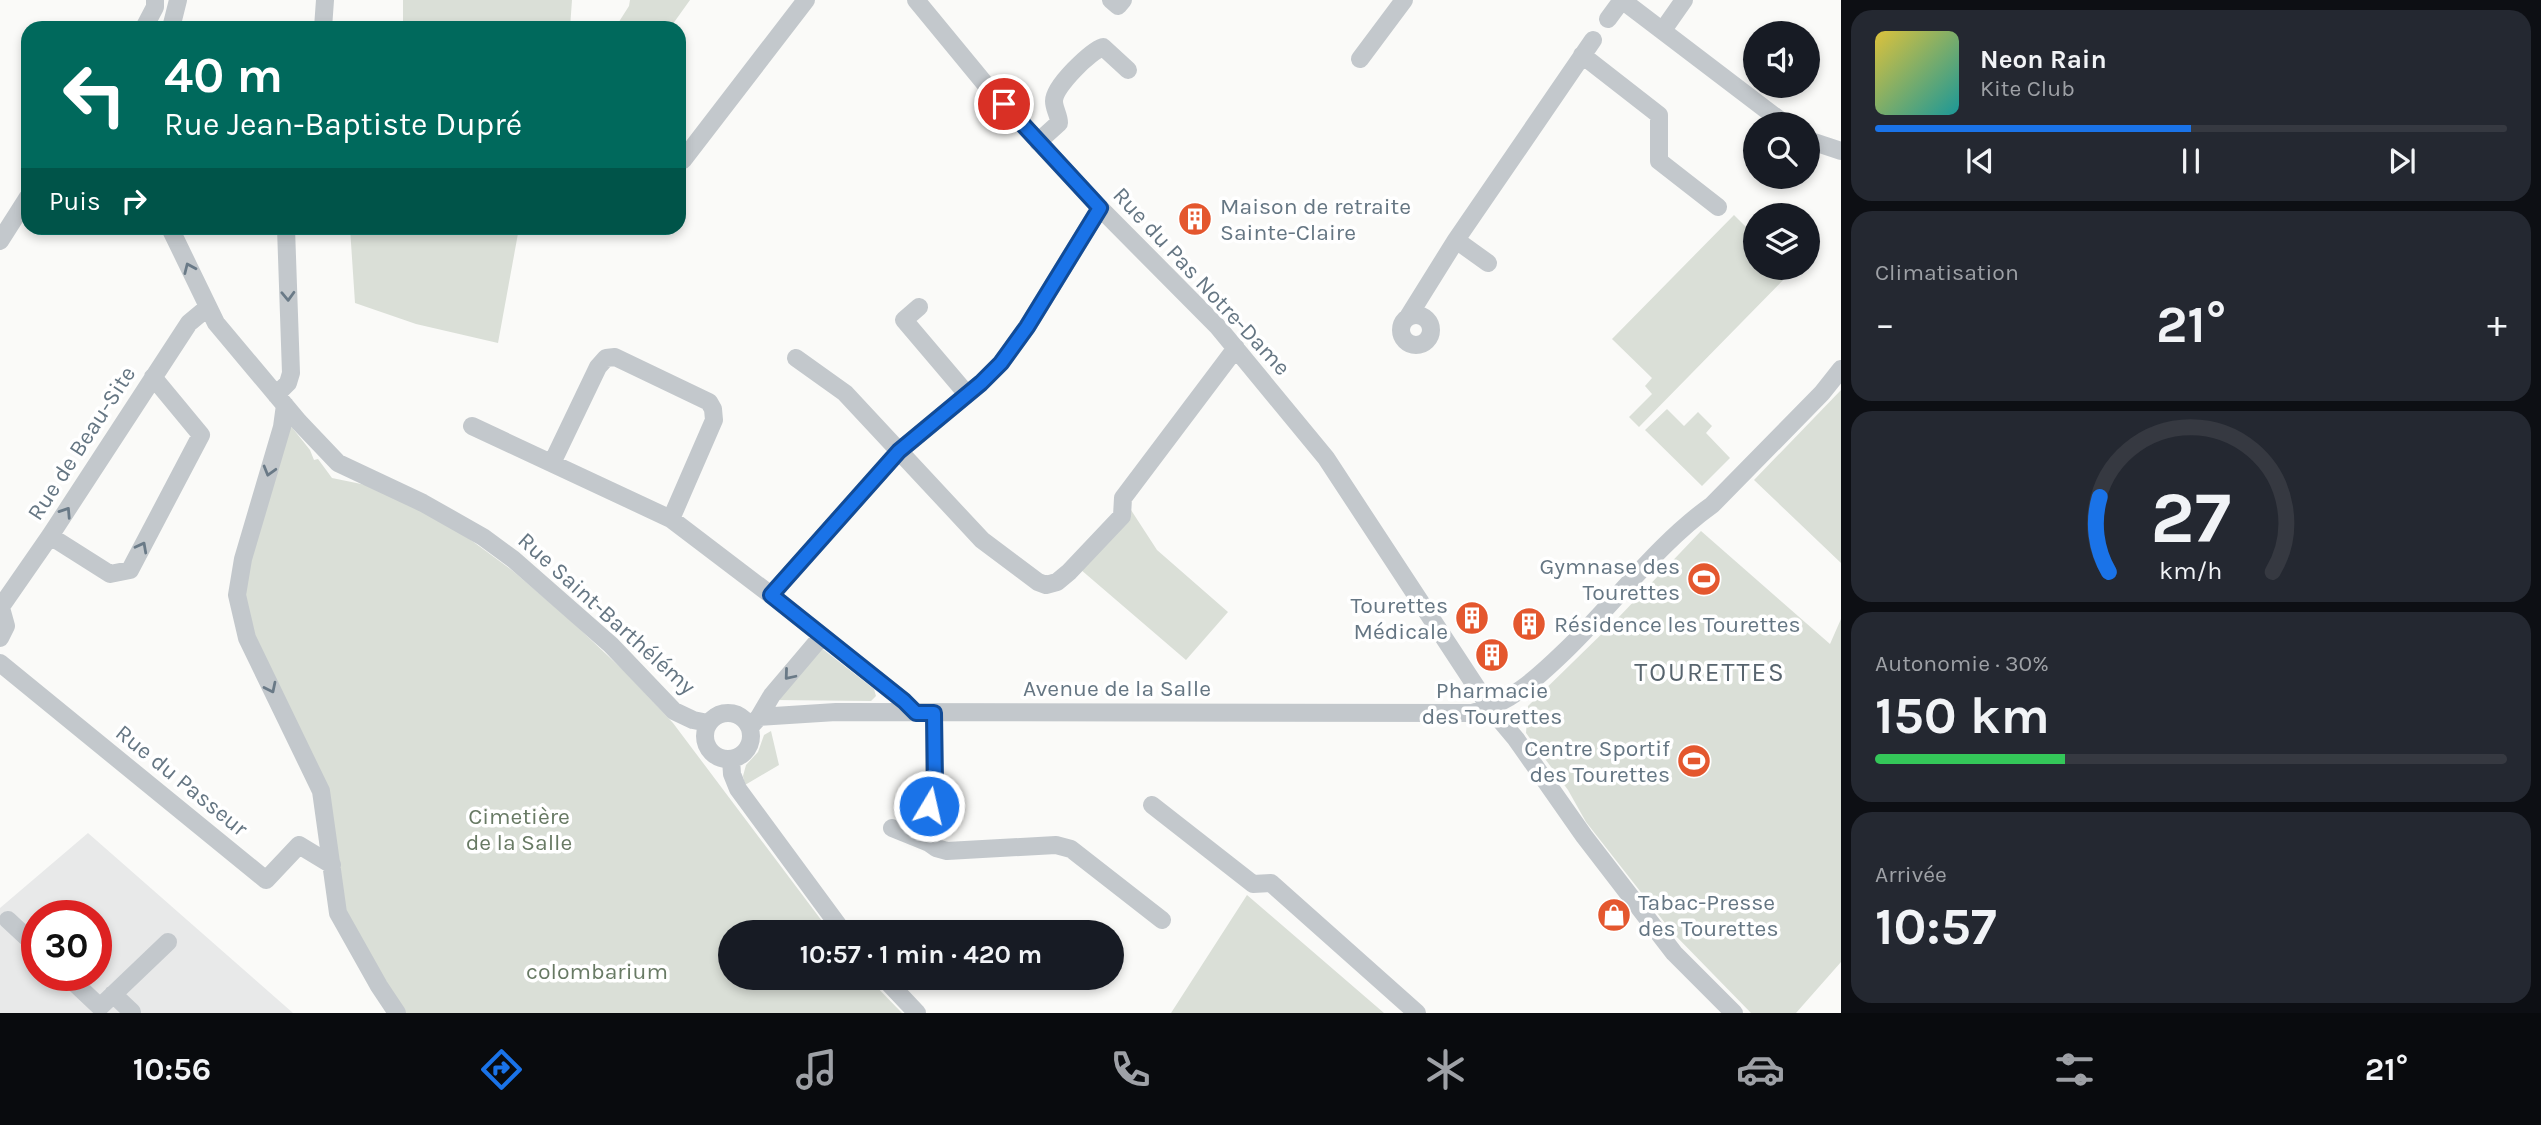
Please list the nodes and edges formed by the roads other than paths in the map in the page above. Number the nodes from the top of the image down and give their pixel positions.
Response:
1 (155, 0) edge
2 (178, 0) edge
3 (326, 0) edge
4 (806, 0) edge
5 (916, 0) edge
6 (1111, 0) edge
7 (1123, 0) edge
8 (1404, 0) edge
9 (1622, 0) edge
10 (1684, 0) edge
11 (1608, 19) dead end
12 (148, 21) edge
13 (173, 21) edge
14 (324, 21) edge
15 (1663, 30) junction
16 (1593, 40) dead end
17 (1582, 55) junction
18 (1360, 59) dead end
19 (1128, 70) dead end
20 (1769, 112) edge
21 (1038, 142) junction
22 (1820, 143) edge
23 (1841, 151) edge
24 (686, 156) edge
25 (1718, 206) dead end
26 (21, 208) edge
27 (1100, 208) junction
28 (173, 235) edge
29 (286, 235) edge
30 (1457, 240) junction
31 (0, 242) edge
32 (1488, 263) dead end
33 (919, 307) dead end
34 (207, 309) junction
35 (1408, 317) junction
36 (1236, 348) junction
37 (796, 358) dead end
38 (1841, 369) edge
39 (153, 377) junction
40 (966, 393) junction
41 (280, 400) junction
42 (472, 426) dead end
43 (899, 451) junction
44 (552, 463) junction
45 (671, 519) junction
46 (50, 536) junction
47 (771, 595) junction
48 (0, 608) edge
49 (822, 636) junction
50 (0, 638) edge
51 (0, 663) edge
52 (1490, 708) junction
53 (916, 713) junction
54 (934, 713) junction
55 (755, 722) junction
56 (708, 723) junction
57 (731, 759) junction
58 (1152, 805) dead end
59 (892, 828) dead end
60 (929, 843) junction
61 (332, 865) junction
62 (8, 920) dead end
63 (834, 920) edge
64 (1162, 920) dead end
65 (21, 932) edge
66 (168, 942) dead end
67 (895, 990) edge
68 (83, 991) edge
69 (113, 994) junction
70 (1728, 1011) edge
71 (132, 1012) edge
72 (397, 1013) edge
73 (917, 1013) edge
74 (1417, 1013) edge

1 - 12 street
2 - 13 street
3 - 14 street
4 - 24 street
5 - 21 street, Rue du Pas Notre-Dame
6 - 7 street
8 - 18 street
9 - 11 street
9 - 15 street
10 - 15 street
15 - 20 street
16 - 17 street
17 - 25 street
17 - 30 street
19 - 21 street
21 - 27 street, Rue du Pas Notre-Dame
22 - 23 street
26 - 31 street
27 - 36 street, Rue du Pas Notre-Dame
27 - 40 street
34 -> 28 street, Rue Saint-Barthélémy
29 -> 41 street
30 - 32 street
30 - 35 street
33 - 40 street
34 - 39 street, Rue de Beau-Site
34 - 41 street, Rue Saint-Barthélémy
35 - 35 street
36 - 43 street
36 - 52 street, Rue du Pas Notre-Dame
37 - 43 street
38 - 52 street
46 -> 39 street, Rue de Beau-Site
46 -> 39 street
40 - 43 street
41 - 56 street, Rue Saint-Barthélémy
41 -> 61 street
42 - 44 street
43 - 47 street
44 - 45 street
44 - 45 street
45 - 47 street
46 - 48 street, Rue de Beau-Site
47 - 49 street
48 - 50 street
49 - 53 street
49 -> 55 street
51 - 61 street, Rue du Passeur
52 - 54 street, Avenue de la Salle
52 - 70 street, Rue du Pas Notre-Dame
53 - 54 street, Avenue de la Salle
53 - 55 street, Avenue de la Salle
54 - 60 street
55 - 56 street
55 - 57 street
56 - 57 street
57 - 63 street
58 - 74 street
59 - 60 street
60 - 64 street
61 - 72 street
62 - 65 street
66 - 69 street
67 - 73 street
68 - 69 street
69 - 71 street

